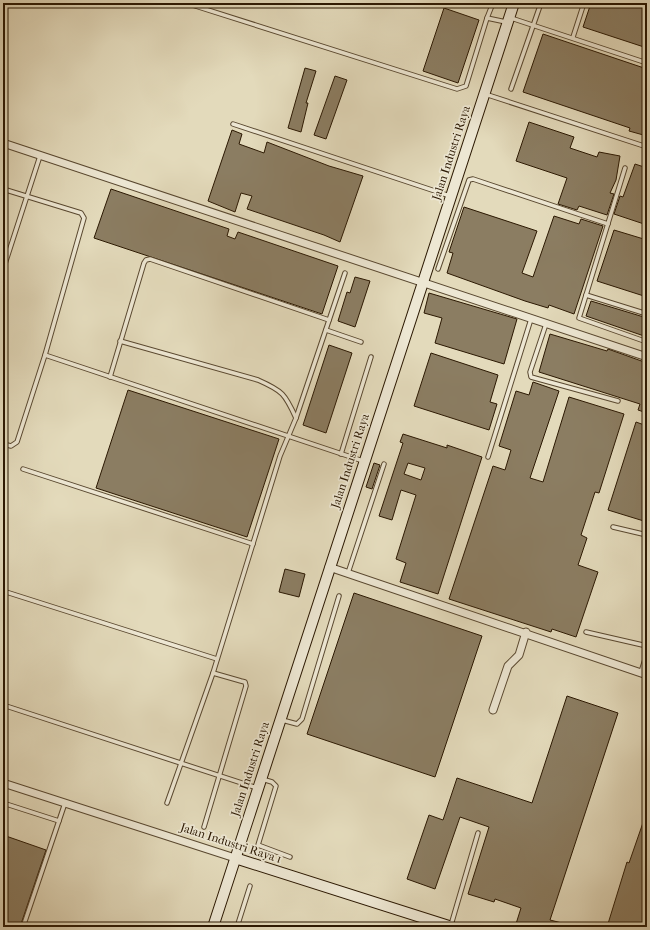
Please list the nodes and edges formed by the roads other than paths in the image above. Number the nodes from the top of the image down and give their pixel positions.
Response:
1 (186, 3) edge
2 (493, 3) edge
3 (514, 3) edge
4 (541, 3) edge
5 (584, 3) edge
6 (487, 18) junction
7 (508, 20) junction
8 (534, 25) junction
9 (573, 37) junction
10 (647, 63) edge
11 (511, 89) dead end
12 (484, 94) junction
13 (233, 124) dead end
14 (3, 144) edge
15 (647, 148) edge
16 (40, 156) junction
17 (625, 168) dead end
18 (3, 189) edge
19 (27, 196) junction
20 (450, 196) junction
21 (608, 224) junction
22 (3, 270) edge
23 (438, 270) dead end
24 (344, 273) dead end
25 (422, 282) junction
26 (586, 295) junction
27 (647, 314) edge
28 (329, 320) junction
29 (531, 320) junction
30 (546, 324) junction
31 (326, 330) junction
32 (120, 341) junction
33 (361, 342) dead end
34 (647, 342) edge
35 (45, 355) junction
36 (371, 357) dead end
37 (647, 357) edge
38 (110, 377) junction
39 (618, 401) dead end
40 (296, 418) junction
41 (289, 437) junction
42 (3, 444) edge
43 (341, 454) junction
44 (488, 457) dead end
45 (364, 462) junction
46 (384, 464) dead end
47 (23, 469) dead end
48 (613, 527) dead end
49 (647, 535) edge
50 (253, 544) junction
51 (329, 567) junction
52 (348, 573) junction
53 (3, 590) edge
54 (339, 596) dead end
55 (526, 632) junction
56 (586, 632) dead end
57 (647, 646) edge
58 (647, 653) edge
59 (217, 659) junction
60 (213, 673) junction
61 (644, 674) edge
62 (3, 705) edge
63 (493, 710) dead end
64 (280, 719) junction
65 (181, 762) junction
66 (218, 775) junction
67 (261, 778) junction
68 (3, 782) edge
69 (258, 788) junction
70 (65, 802) junction
71 (3, 803) edge
72 (167, 803) dead end
73 (59, 821) junction
74 (204, 827) dead end
75 (478, 833) dead end
76 (290, 857) dead end
77 (235, 858) junction
78 (250, 886) dead end
79 (23, 927) edge
80 (213, 927) edge
81 (237, 927) edge
82 (451, 927) edge

1 - 6 lane
2 - 6 lane
3 - 7 street, Jalan Industri Raya
4 - 8 lane
5 - 9 lane
6 - 7 lane
7 - 8 lane
7 - 12 street, Jalan Industri Raya
8 - 9 lane
8 - 11 lane
9 - 10 lane
12 - 15 lane
12 - 20 street, Jalan Industri Raya
13 - 20 lane
14 - 16 street
16 - 19 lane
16 - 25 street
17 - 21 lane
18 - 19 lane
19 - 22 lane
19 - 35 lane
20 - 25 street, Jalan Industri Raya
21 - 23 lane
21 - 26 lane
24 - 28 lane
25 - 29 street
25 - 45 street, Jalan Industri Raya
26 - 27 lane
26 - 34 lane
28 - 31 lane
28 - 32 lane
29 - 30 street
29 - 44 lane
30 - 37 street
30 - 39 lane
31 - 33 lane
31 - 40 lane
32 - 38 lane
32 - 40 lane
35 - 38 lane
35 - 42 lane
36 - 43 lane
38 - 41 lane
40 - 41 lane
41 - 43 lane
41 - 50 lane
43 - 45 lane
45 - 51 street, Jalan Industri Raya
46 - 52 lane
47 - 50 lane
48 - 49 lane
50 - 59 lane
51 - 52 street
51 - 64 street, Jalan Industri Raya
52 - 55 street
53 - 59 lane
54 - 64 lane
55 - 61 street
55 - 63 street
56 - 57 lane
58 - 61 lane
59 - 60 lane
60 - 65 lane
60 - 66 lane
62 - 65 lane
64 - 67 street, Jalan Industri Raya
65 - 66 lane
65 - 72 lane
66 - 69 lane
66 - 74 lane
67 - 69 street, Jalan Industri Raya
67 - 76 lane
68 - 70 street, Jalan Industri Raya 1
69 - 77 street, Jalan Industri Raya
70 - 73 lane
70 - 77 street, Jalan Industri Raya 1
71 - 73 lane
73 - 79 lane
75 - 82 lane
77 - 80 street, Jalan Industri Raya
77 - 82 street, Jalan Industri Raya 1
78 - 81 lane

